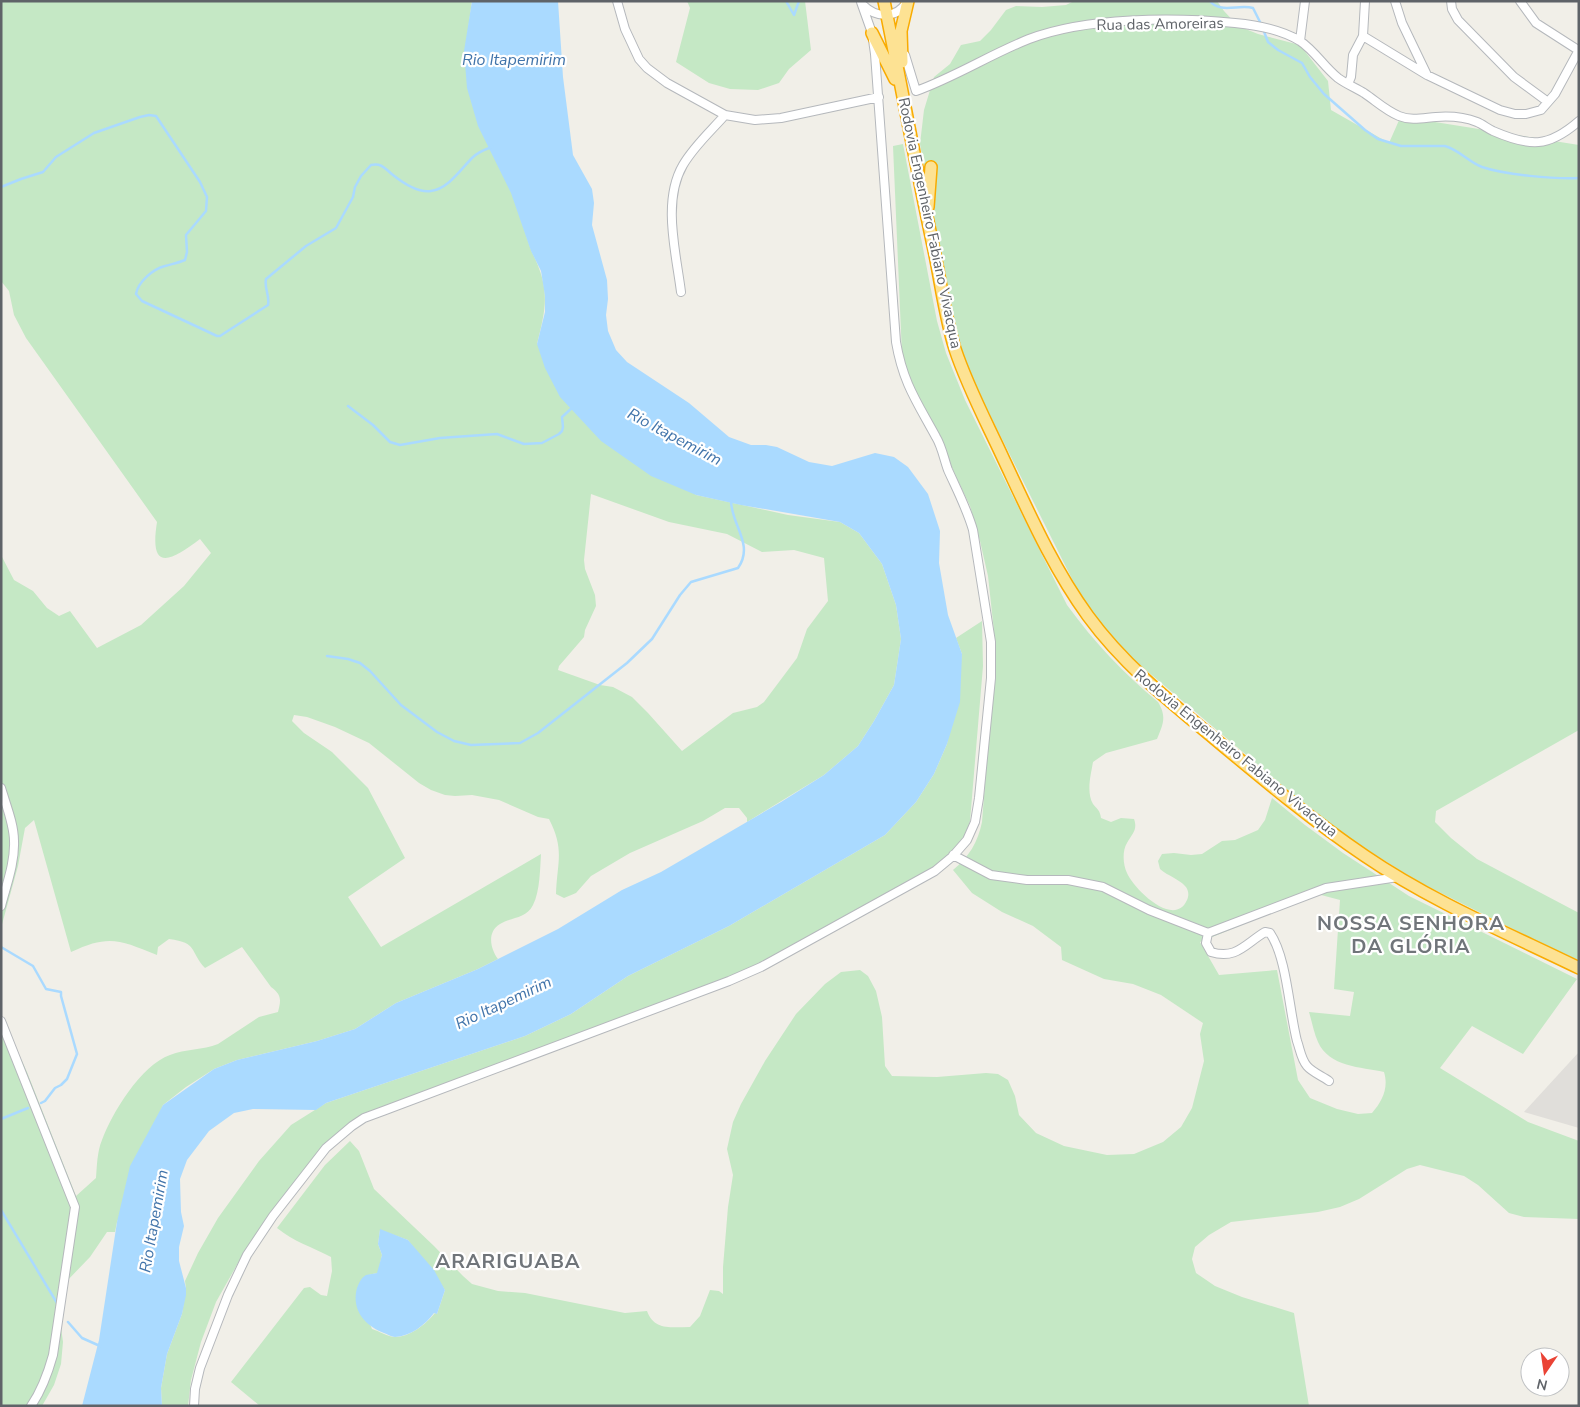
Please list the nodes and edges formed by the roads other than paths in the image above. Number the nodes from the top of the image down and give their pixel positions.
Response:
1 (618, 1) edge
2 (884, 1) edge
3 (908, 1) edge
4 (1305, 1) edge
5 (1365, 1) edge
6 (1395, 1) edge
7 (1450, 1) edge
8 (1520, 1) edge
9 (861, 2) edge
10 (888, 21) junction
11 (872, 33) joint
12 (1363, 36) junction
13 (901, 41) junction
14 (1300, 41) junction
15 (877, 49) junction
16 (1578, 50) edge
17 (1427, 75) junction
18 (1348, 84) junction
19 (903, 96) junction
20 (879, 97) junction
21 (1548, 102) junction
22 (725, 115) junction
23 (1579, 121) edge
24 (931, 167) dead end
25 (927, 224) junction
26 (681, 292) dead end
27 (1, 788) edge
28 (953, 855) junction
29 (1398, 876) junction
30 (1, 906) edge
31 (1208, 933) junction
32 (1579, 968) edge
33 (1, 1021) edge
34 (1329, 1081) dead end
35 (31, 1406) edge
36 (194, 1406) edge

1 - 22 street
2 - 10 highway, Rodovia Engenheiro Fabiano Vivacqua
3 - 10 street
3 - 13 highway
4 - 14 street
5 - 12 street
6 - 17 street
7 - 21 street
8 - 16 street
9 - 10 street
9 - 11 street
10 - 15 street
10 - 19 highway, Rodovia Engenheiro Fabiano Vivacqua
11 - 15 highway
12 - 17 street
12 - 18 street
13 - 14 street, Rua das Amoreiras
13 - 19 highway
14 - 18 street, Rua das Amoreiras
15 - 19 highway
15 - 20 street
16 - 21 street
17 - 21 street
18 - 23 street, Rua das Amoreiras
19 - 25 highway, Rodovia Engenheiro Fabiano Vivacqua
20 - 22 street
20 - 28 street
22 - 26 street
24 - 25 highway
25 - 29 highway, Rodovia Engenheiro Fabiano Vivacqua
27 - 30 street
28 - 31 street
28 - 36 street
29 - 31 street
29 - 32 highway, Rodovia Engenheiro Fabiano Vivacqua
31 - 34 street
33 - 35 street

